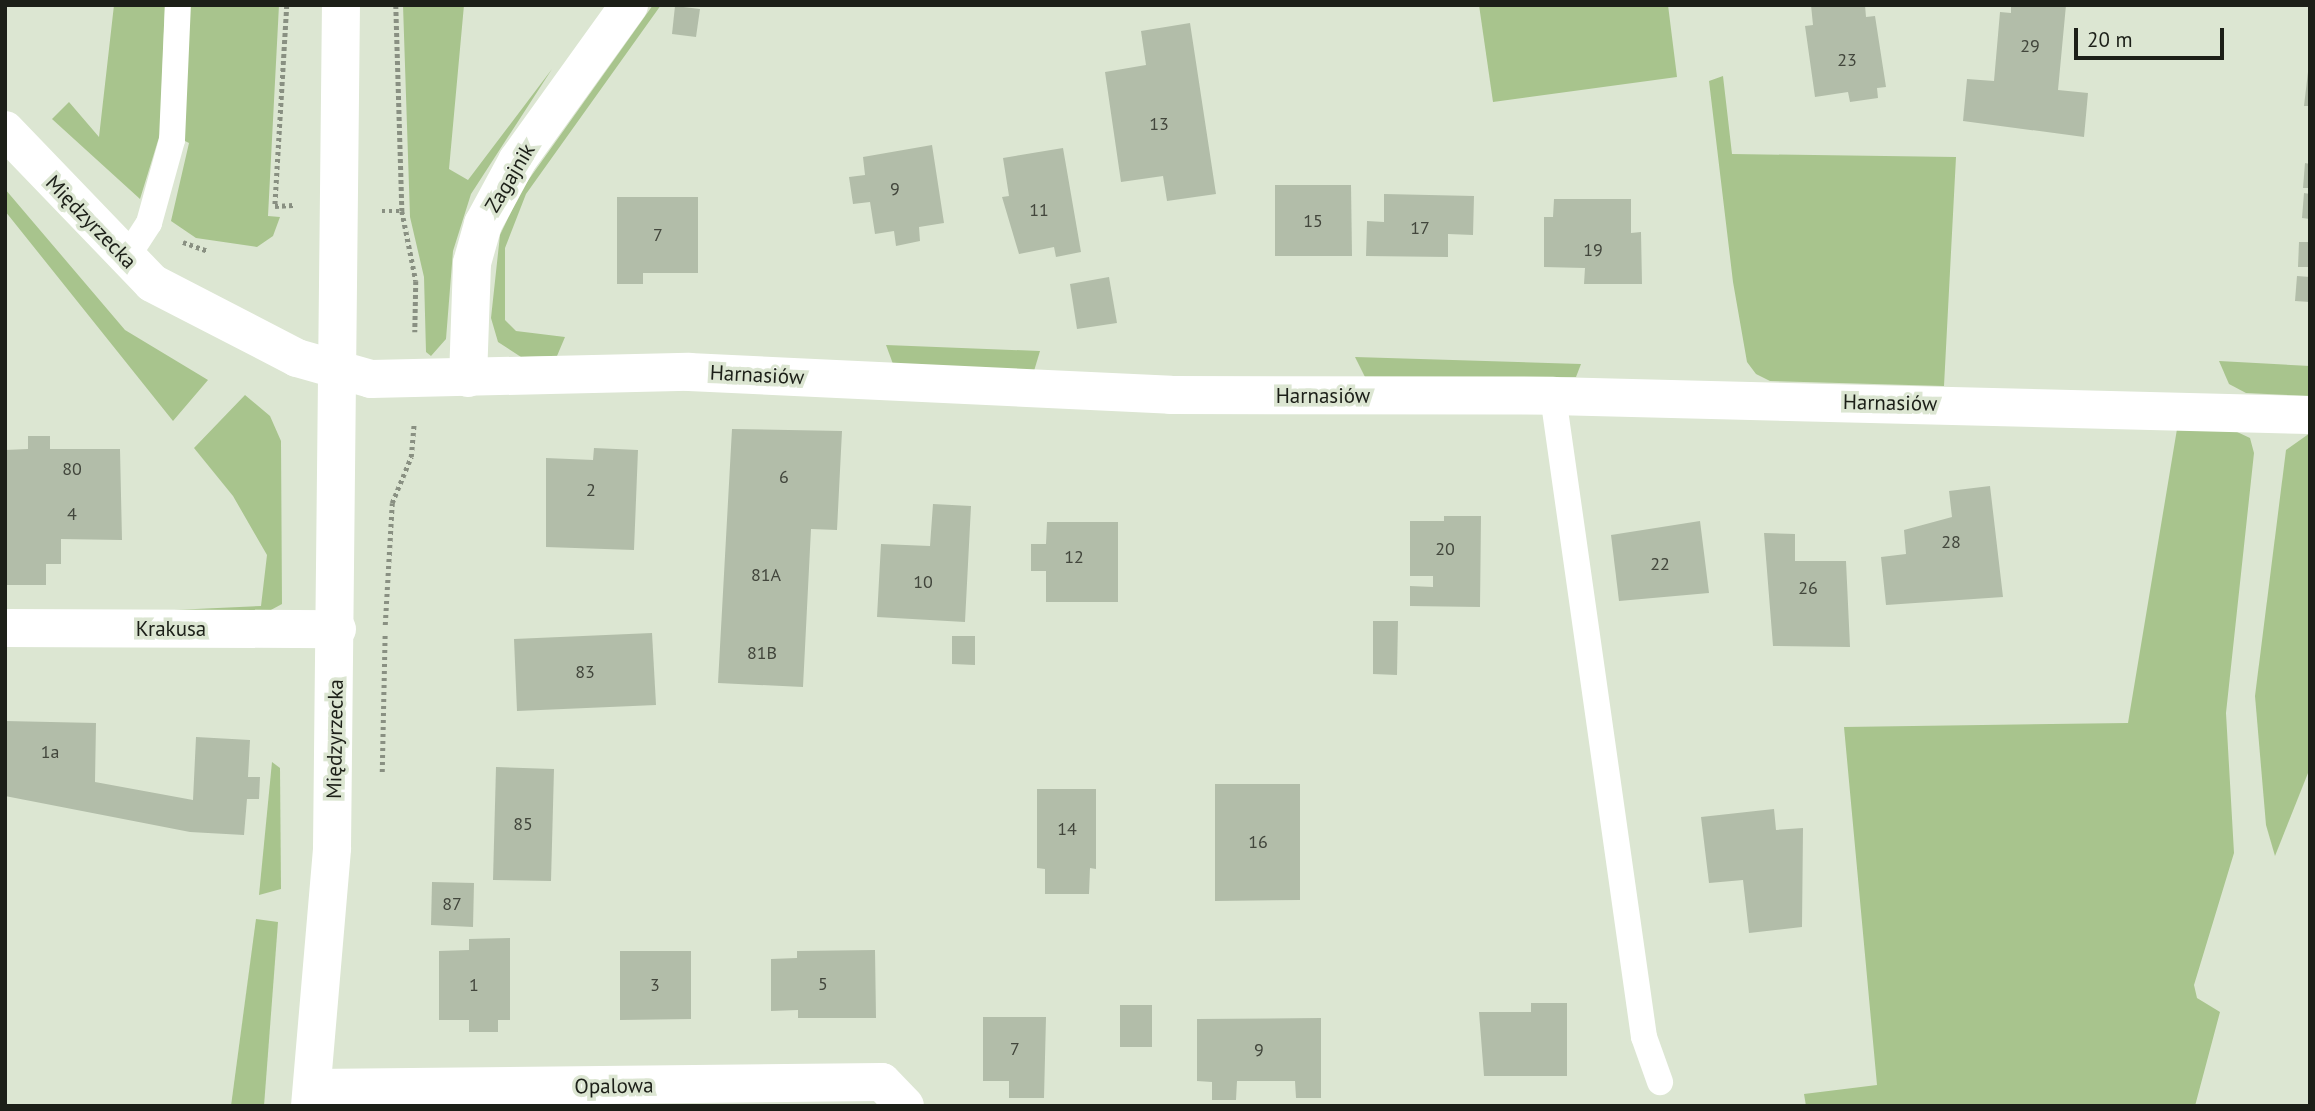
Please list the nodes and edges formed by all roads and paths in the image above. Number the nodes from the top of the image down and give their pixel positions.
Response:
1 (178, 5) edge
2 (341, 5) edge
3 (396, 5) edge
4 (629, 5) edge
5 (5, 130) edge
6 (125, 260) junction
7 (339, 371) junction
8 (468, 378) junction
9 (415, 381) junction
10 (1553, 396) junction
11 (2310, 415) edge
12 (393, 503) dead end
13 (5, 628) edge
14 (337, 629) junction
15 (1660, 1082) dead end
16 (311, 1097) edge
17 (905, 1106) edge

1 - 6 lane
2 - 7 street, Międzyrzecka
3 - 9 path
4 - 8 street, Zagajnik
5 - 6 street, Międzyrzecka
6 - 7 street, Międzyrzecka
7 - 9 street, Harnasiów
7 - 14 street, Międzyrzecka
8 - 9 street, Harnasiów
8 - 10 street, Harnasiów
9 - 12 path
10 - 11 street, Harnasiów
10 - 15 lane
13 - 14 street, Krakusa
14 - 16 street, Międzyrzecka
16 - 17 street, Opalowa

